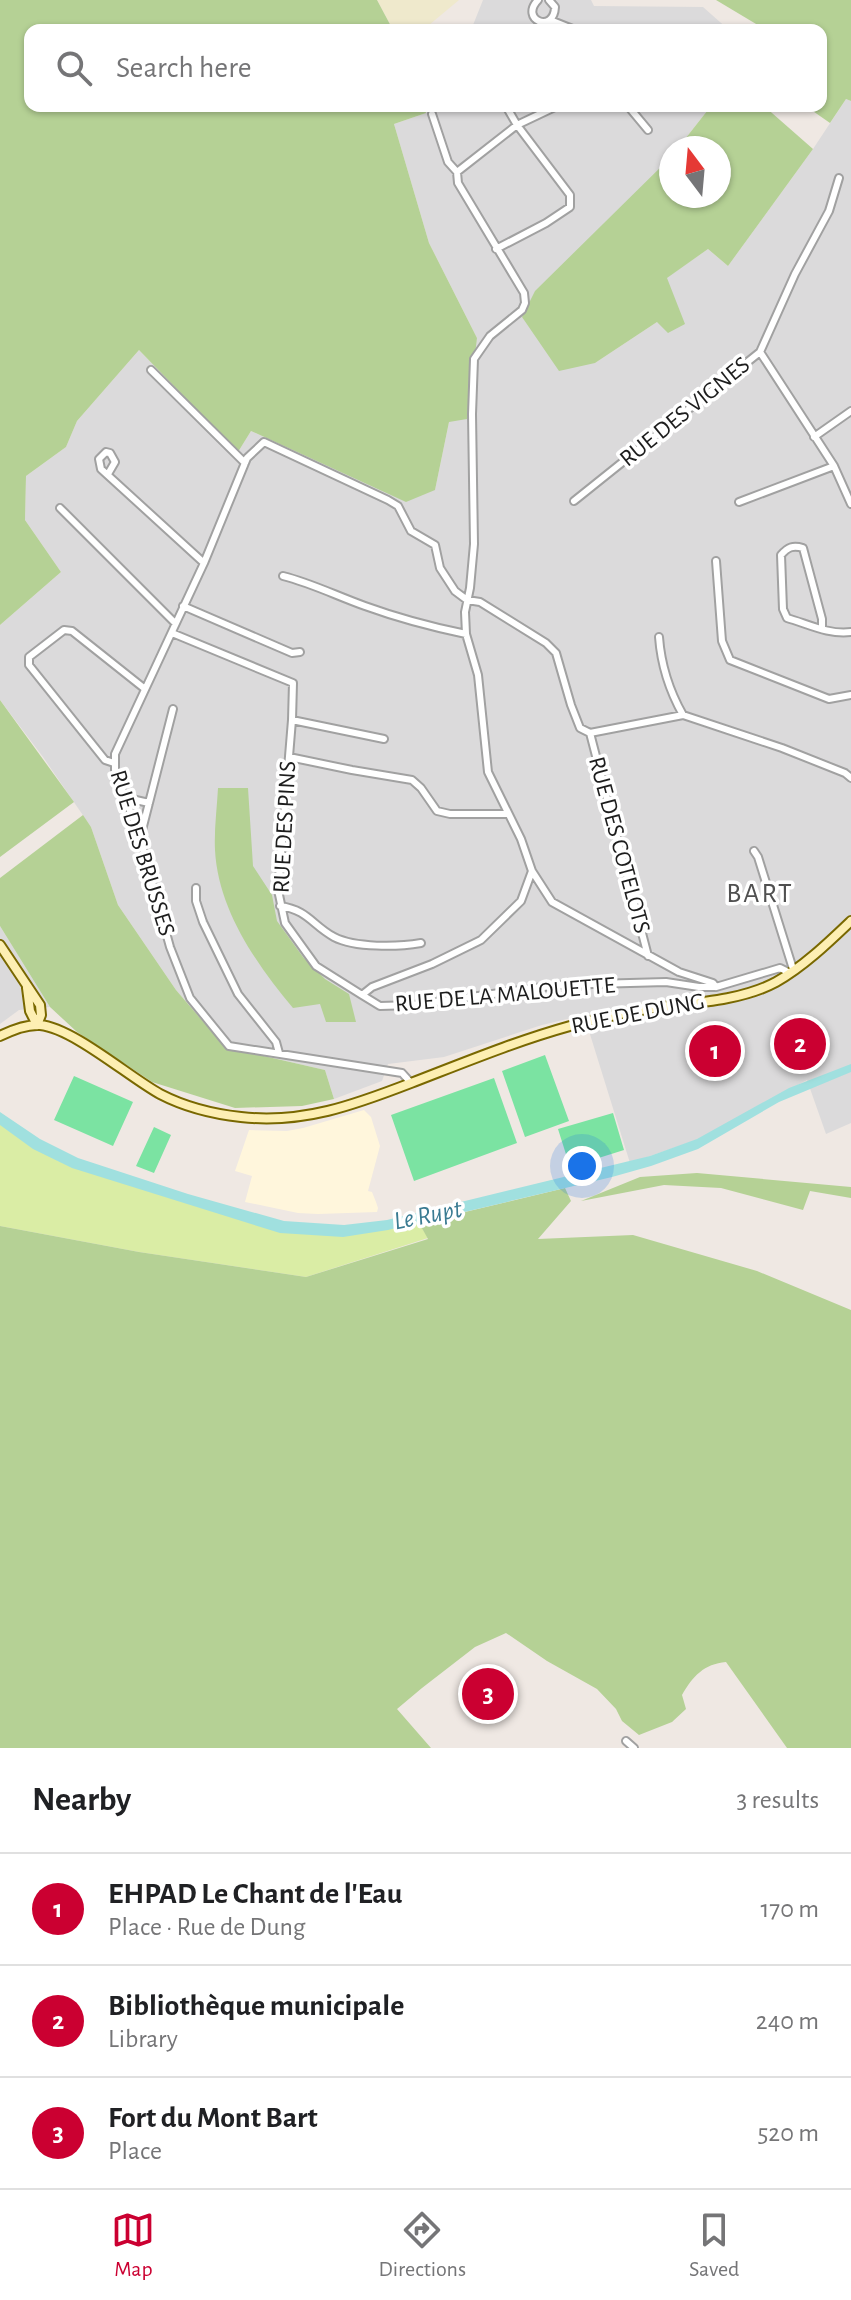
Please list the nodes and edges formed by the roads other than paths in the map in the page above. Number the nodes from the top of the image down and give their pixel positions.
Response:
1 (538, 0) edge
2 (549, 0) edge
3 (550, 20) junction
4 (539, 21) junction
5 (537, 24) edge
6 (560, 24) edge
7 (509, 112) edge
8 (544, 112) edge
9 (633, 112) edge
10 (432, 114) dead end
11 (517, 125) junction
12 (648, 130) dead end
13 (457, 172) junction
14 (839, 178) dead end
15 (496, 249) junction
16 (760, 352) junction
17 (151, 370) dead end
18 (851, 411) edge
19 (814, 437) junction
20 (245, 463) junction
21 (834, 466) junction
22 (108, 474) dead end
23 (574, 501) dead end
24 (739, 502) dead end
25 (851, 504) edge
26 (60, 508) dead end
27 (716, 561) dead end
28 (204, 563) junction
29 (283, 576) dead end
30 (467, 600) junction
31 (183, 606) junction
32 (175, 623) junction
33 (822, 629) junction
34 (851, 632) edge
35 (172, 633) junction
36 (466, 634) junction
37 (659, 637) dead end
38 (300, 652) dead end
39 (145, 689) junction
40 (851, 695) edge
41 (173, 709) dead end
42 (683, 715) junction
43 (292, 720) junction
44 (590, 733) junction
45 (384, 739) dead end
46 (289, 757) junction
47 (114, 763) junction
48 (851, 778) edge
49 (127, 798) junction
50 (149, 803) junction
51 (508, 814) junction
52 (140, 838) junction
53 (754, 851) dead end
54 (532, 871) junction
55 (196, 888) dead end
56 (280, 906) junction
57 (851, 921) edge
58 (421, 943) dead end
59 (0, 945) edge
60 (648, 956) junction
61 (791, 971) junction
62 (716, 987) junction
63 (362, 995) junction
64 (37, 1025) junction
65 (0, 1036) edge
66 (279, 1053) junction
67 (411, 1083) junction
68 (626, 1741) dead end
69 (634, 1748) edge

1 - 4 street
2 - 3 street
3 - 4 street
3 - 6 street
4 - 5 street
7 - 11 street
8 - 11 street
9 - 12 street
10 - 13 street
11 - 13 street
11 - 15 street
13 - 15 street
14 - 16 street, RUE DES VIGNES
15 - 30 street
16 - 19 street
16 - 23 street, RUE DES VIGNES
17 - 20 street
18 - 19 street
19 - 21 street
20 - 28 street, RUE DES BRUSSES
20 - 30 street, RUE DES BRUSSES
21 - 24 street
21 - 25 street
22 - 28 street
26 - 32 street
27 - 40 street
28 - 31 street, RUE DES BRUSSES
29 - 36 street
30 - 36 street
30 - 44 street, RUE DES COTELOTS
31 - 32 street, RUE DES BRUSSES
31 - 38 street
32 - 35 street, RUE DES BRUSSES
33 - 33 street
33 - 34 street
35 - 39 street, RUE DES BRUSSES
35 - 43 street, RUE DES PINS
36 - 51 street
37 - 42 street
39 - 47 street, RUE DES BRUSSES
39 - 47 street
41 - 50 street
42 - 44 street
42 - 48 street
43 - 45 street
43 - 46 street, RUE DES PINS
44 - 60 street, RUE DES COTELOTS
46 - 51 street
46 - 56 street, RUE DES PINS
47 - 49 street, RUE DES BRUSSES
49 - 50 street
49 - 52 street, RUE DES BRUSSES
50 - 52 street
51 - 54 street
52 - 66 street, RUE DES BRUSSES
53 - 61 street
54 - 60 street
54 - 63 street, RUE DE LA MALOUETTE
55 - 66 street
56 - 58 street
56 - 63 street, RUE DES PINS
57 - 61 main road, RUE DE DUNG
59 - 64 main road
60 - 62 street
61 - 62 street, RUE DE LA MALOUETTE
61 - 67 main road, RUE DE DUNG
62 - 63 street, RUE DE LA MALOUETTE
64 - 65 main road
64 - 67 main road, RUE DE DUNG
66 - 67 street, RUE DES BRUSSES
68 - 69 street

